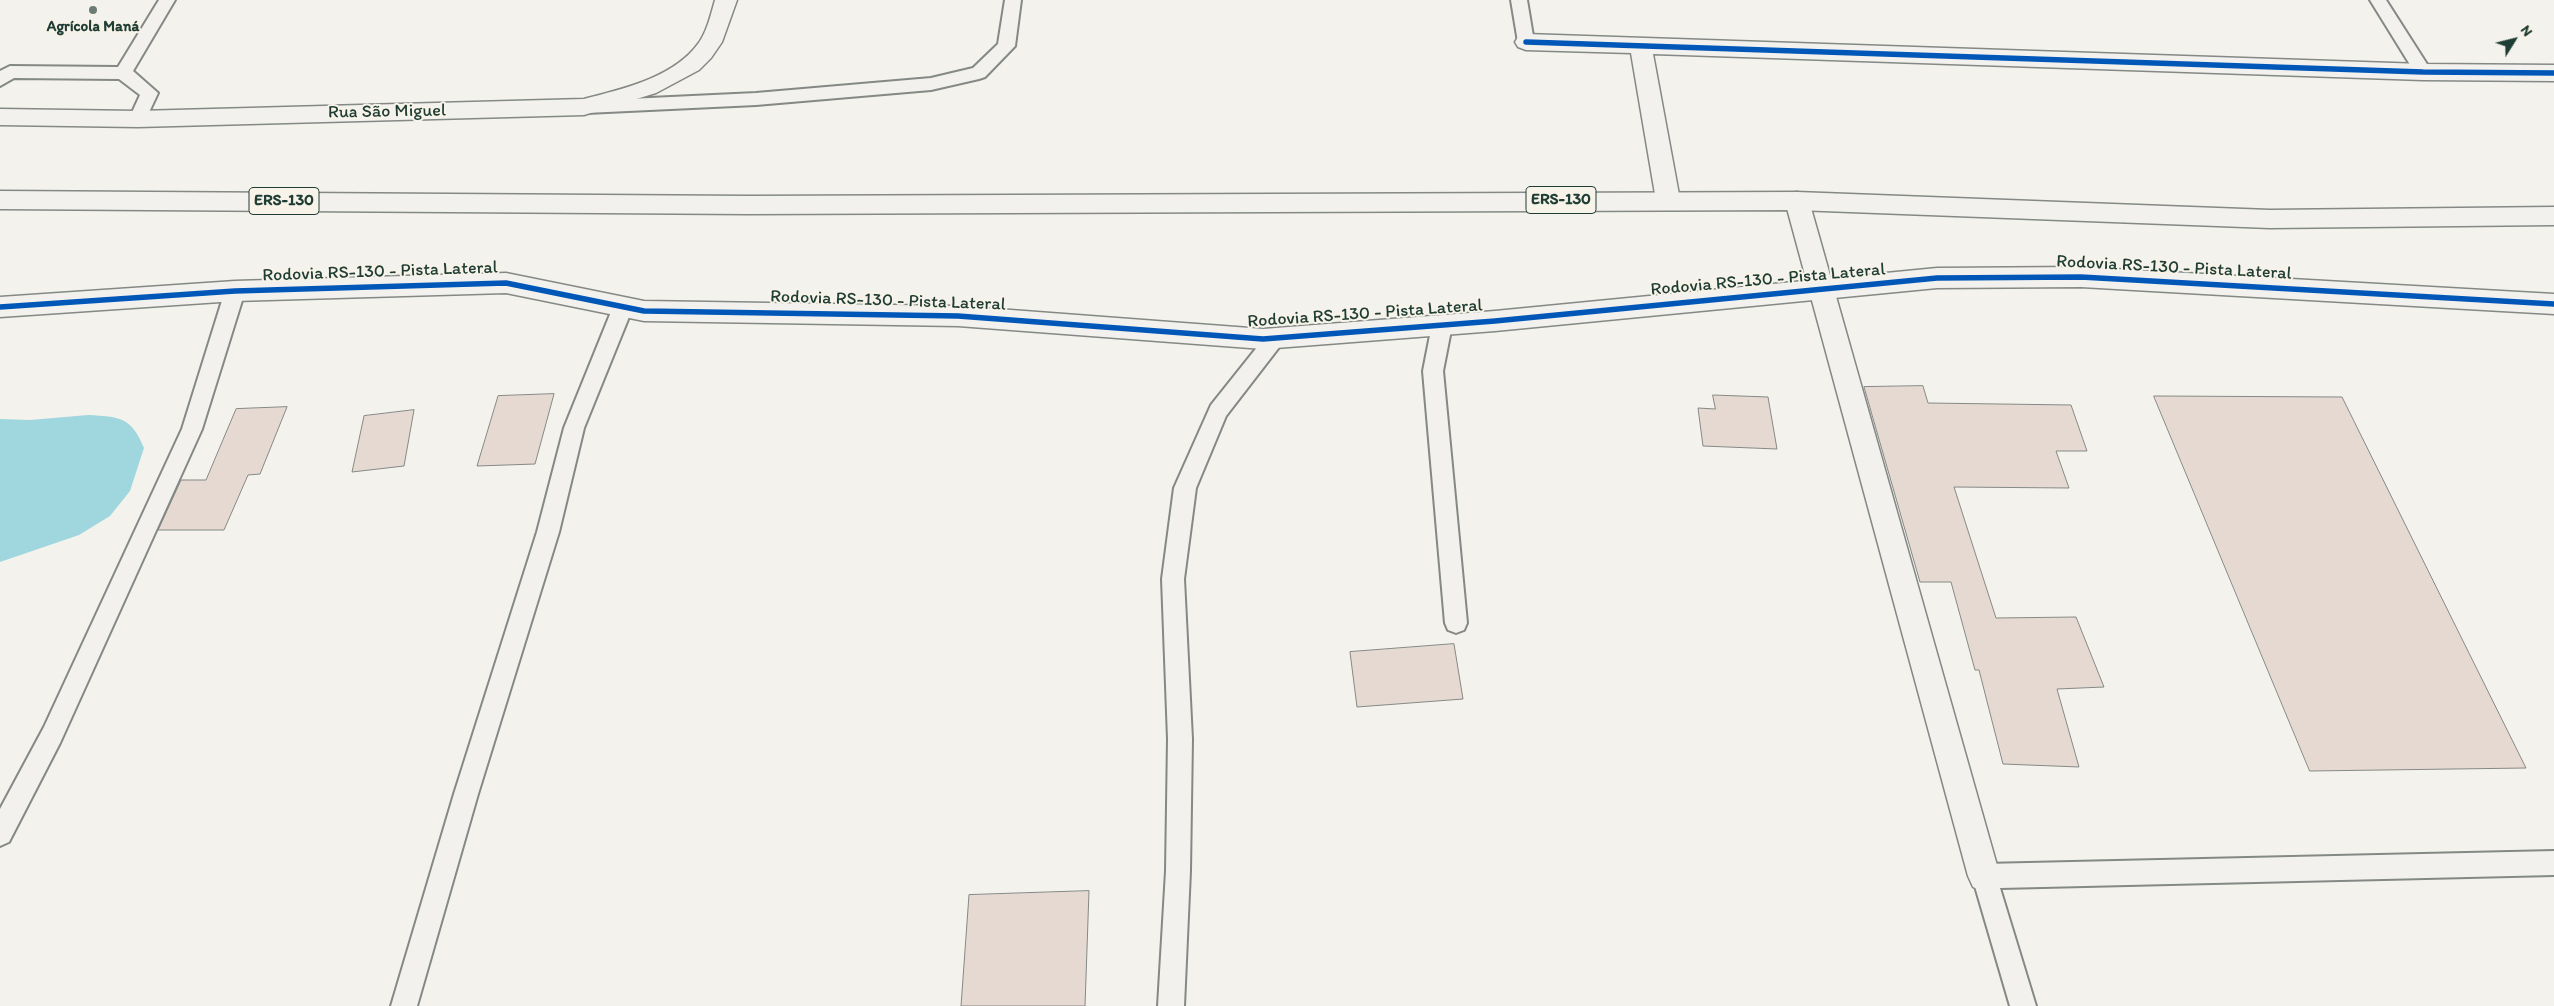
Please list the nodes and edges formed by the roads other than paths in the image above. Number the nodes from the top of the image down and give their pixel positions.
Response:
1 (167, 0) edge
2 (726, 0) edge
3 (1013, 0) edge
4 (1519, 0) edge
5 (2378, 0) edge
6 (1526, 42) joint
7 (1641, 47) junction
8 (2423, 72) junction
9 (123, 73) junction
10 (2554, 73) edge
11 (0, 80) edge
12 (584, 107) junction
13 (0, 117) edge
14 (138, 119) junction
15 (0, 200) edge
16 (1668, 200) junction
17 (1796, 201) junction
18 (2554, 216) edge
19 (1822, 290) junction
20 (235, 291) junction
21 (2554, 304) edge
22 (0, 307) edge
23 (623, 307) junction
24 (1442, 325) junction
25 (1277, 337) junction
26 (1456, 623) dead end
27 (0, 834) edge
28 (2554, 863) edge
29 (1984, 876) junction
30 (404, 1006) edge
31 (1171, 1006) edge
32 (2023, 1006) edge

1 - 9 lane
2 - 12 street, Rua São Miguel
3 - 12 lane
4 - 6 lane
5 - 8 lane
6 - 7 street
7 - 8 street
7 - 16 street
8 - 10 street
9 - 11 lane
9 - 14 lane
12 - 14 street, Rua São Miguel
13 - 14 street, Rua São Miguel
15 - 16 street, ERS-130
16 - 17 street, ERS-130
17 - 18 street, ERS-130
17 - 19 street
19 - 21 street, Rodovia RS-130 - Pista Lateral
19 - 24 street, Rodovia RS-130 - Pista Lateral
19 - 29 street
20 - 22 street, Rodovia RS-130 - Pista Lateral
20 - 23 street, Rodovia RS-130 - Pista Lateral
20 - 27 lane
23 - 25 street, Rodovia RS-130 - Pista Lateral
23 - 30 lane
24 - 25 street, Rodovia RS-130 - Pista Lateral
24 - 26 lane
25 - 31 lane
28 - 29 lane
29 - 32 lane

